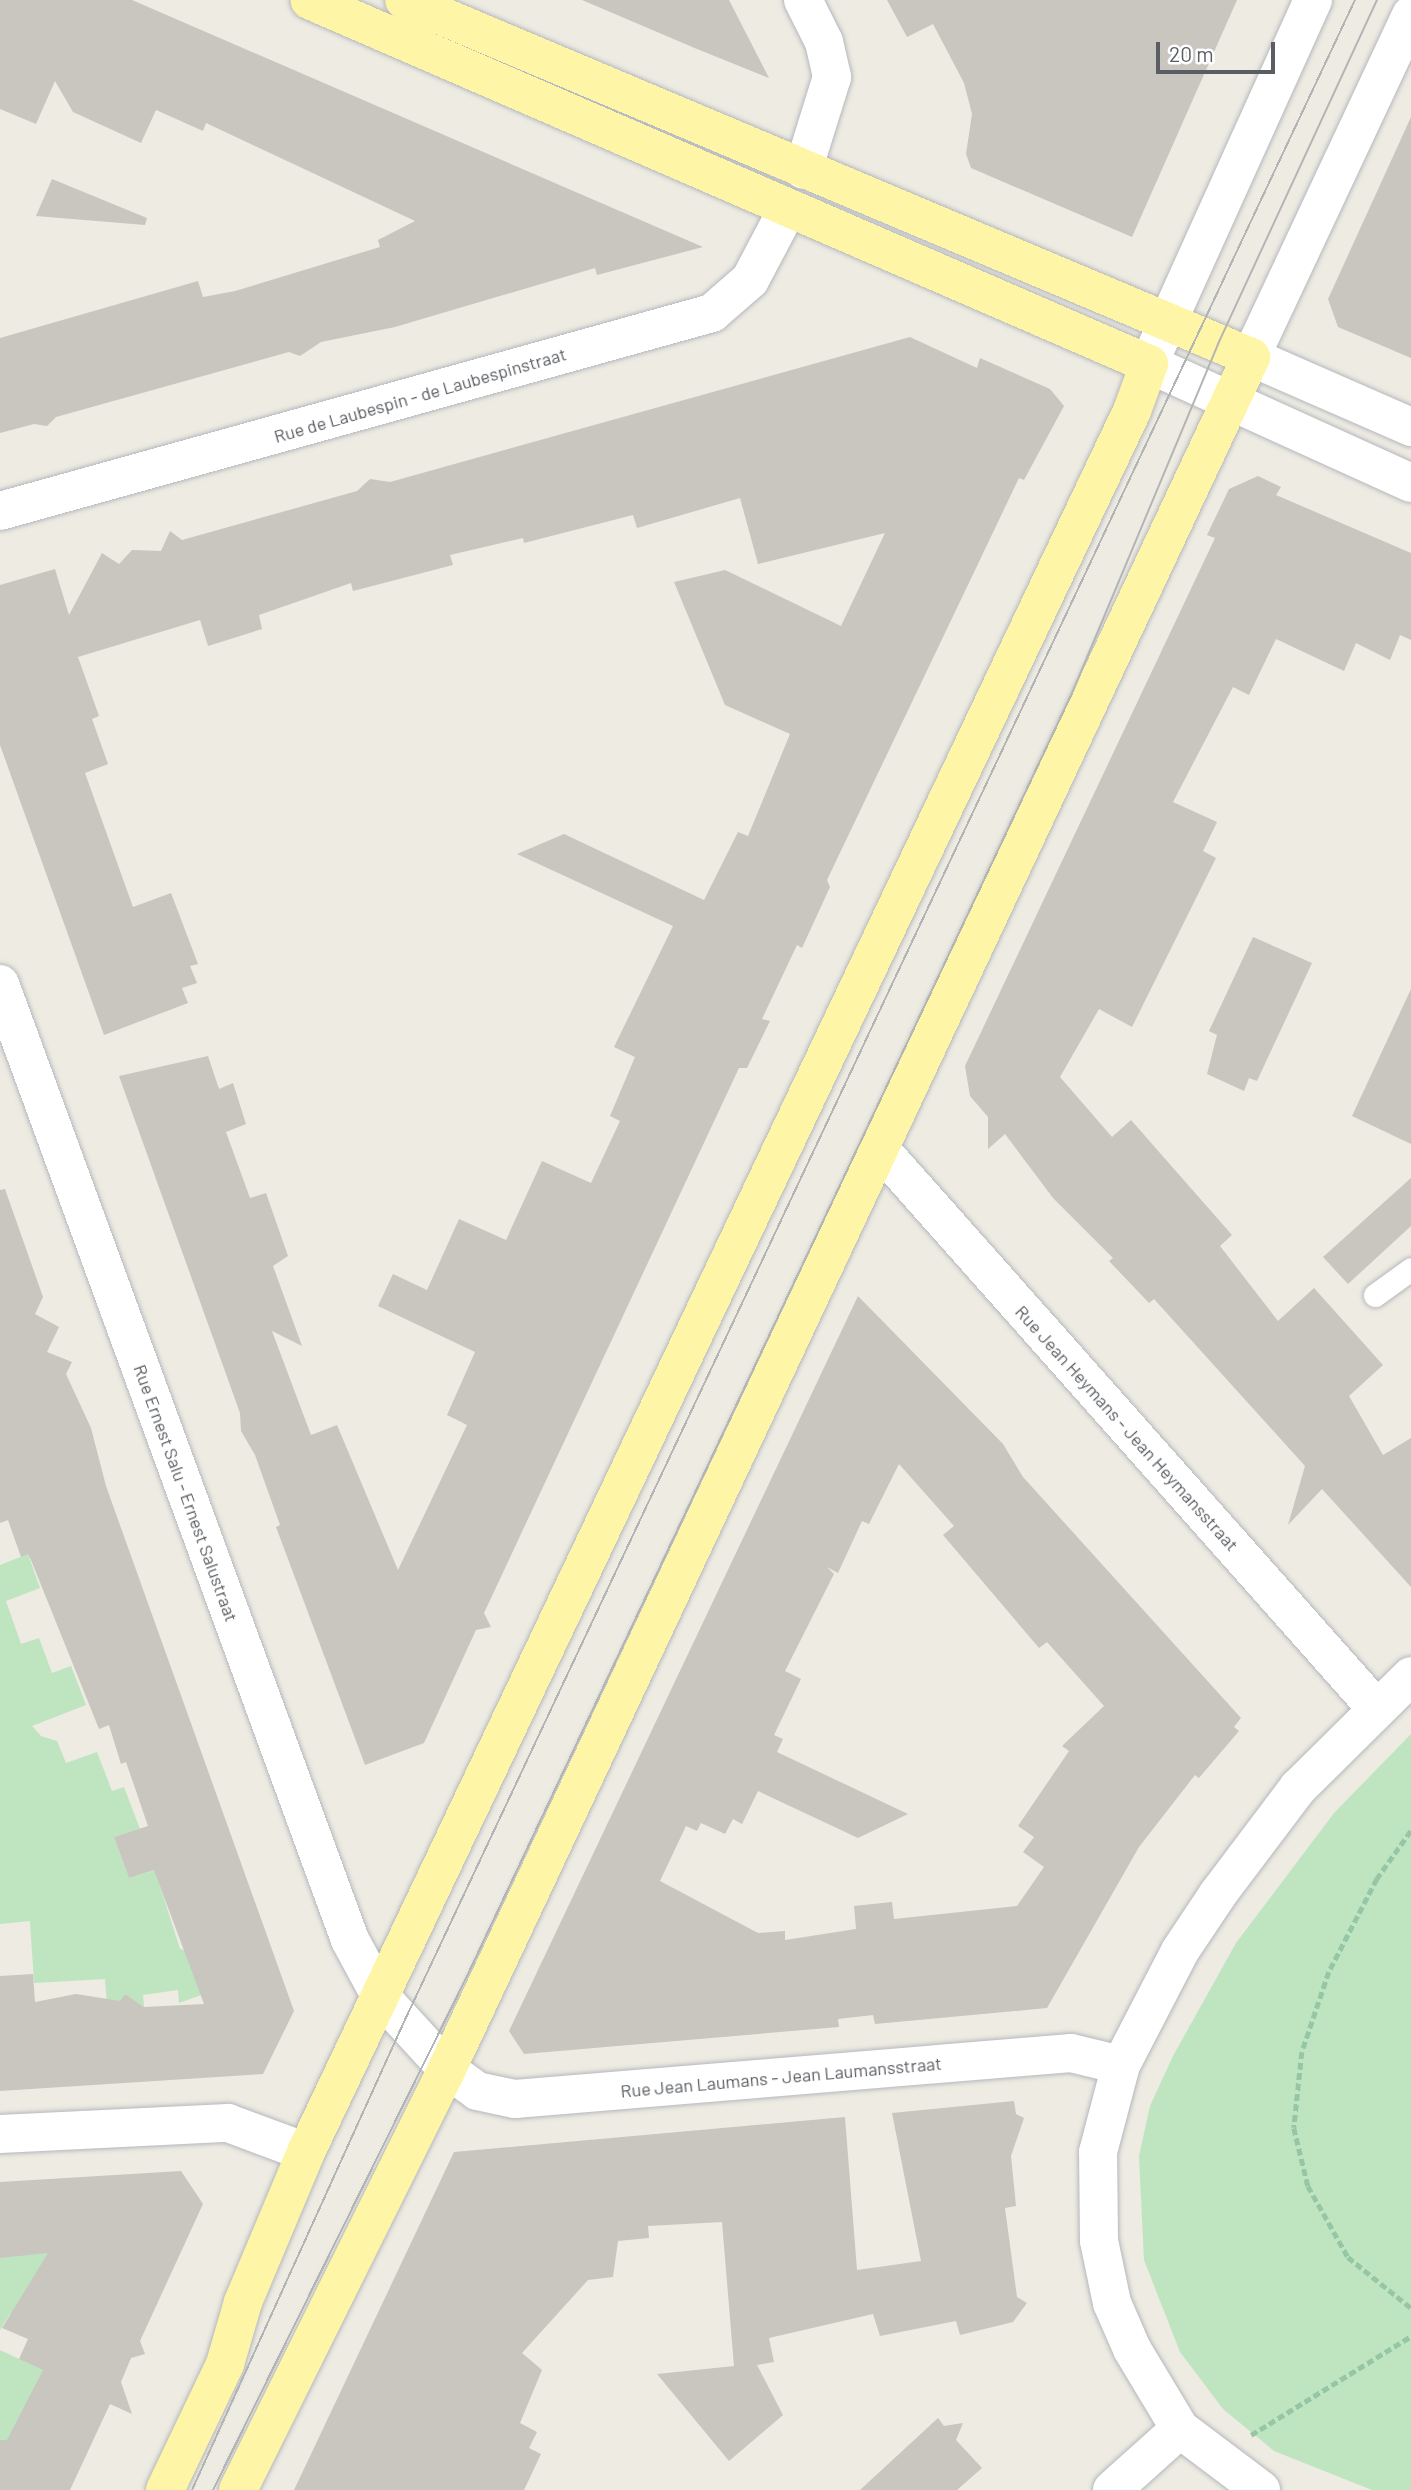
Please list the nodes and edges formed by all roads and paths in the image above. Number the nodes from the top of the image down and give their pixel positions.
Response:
1 (309, 0) edge
2 (404, 0) edge
3 (803, 0) edge
4 (1313, 0) edge
5 (1411, 15) edge
6 (803, 170) junction
7 (788, 208) junction
8 (1166, 323) junction
9 (1251, 357) junction
10 (1149, 364) junction
11 (1231, 403) junction
12 (1411, 427) edge
13 (1411, 483) edge
14 (0, 511) edge
15 (0, 984) edge
16 (12, 1057) edge
17 (880, 1149) junction
18 (1411, 1269) edge
19 (1375, 1295) dead end
20 (1411, 1676) edge
21 (1375, 1707) junction
22 (1411, 1831) edge
23 (381, 1997) junction
24 (1121, 2066) junction
25 (447, 2069) junction
26 (0, 2134) edge
27 (306, 2152) junction
28 (1411, 2308) edge
29 (1411, 2336) edge
30 (1180, 2429) junction
31 (1244, 2438) dead end
32 (165, 2490) edge
33 (238, 2490) edge
34 (1112, 2490) edge
35 (1261, 2490) edge

1 - 7 main road
2 - 6 main road
3 - 6 street
4 - 8 street
5 - 9 street
6 - 8 main road
7 - 10 main road
7 - 14 street, Rue de Laubespin - de Laubespinstraat
8 - 9 main road
8 - 10 street
9 - 11 main road
9 - 12 street
10 - 11 street
10 - 23 main road
11 - 13 street
11 - 17 main road
15 - 16 street, Rue Ernest Salu - Ernest Salustraat
16 - 23 street, Rue Ernest Salu - Ernest Salustraat
17 - 21 street, Rue Jean Heymans - Jean Heymansstraat
17 - 25 main road
18 - 19 lane
20 - 21 street
21 - 24 street
22 - 28 path
23 - 25 street, Rue Ernest Salu - Ernest Salustraat
23 - 27 main road
24 - 25 street, Rue Jean Laumans - Jean Laumansstraat
24 - 30 street
25 - 33 main road
26 - 27 street
27 - 32 main road
29 - 31 path
30 - 34 street
30 - 35 street

